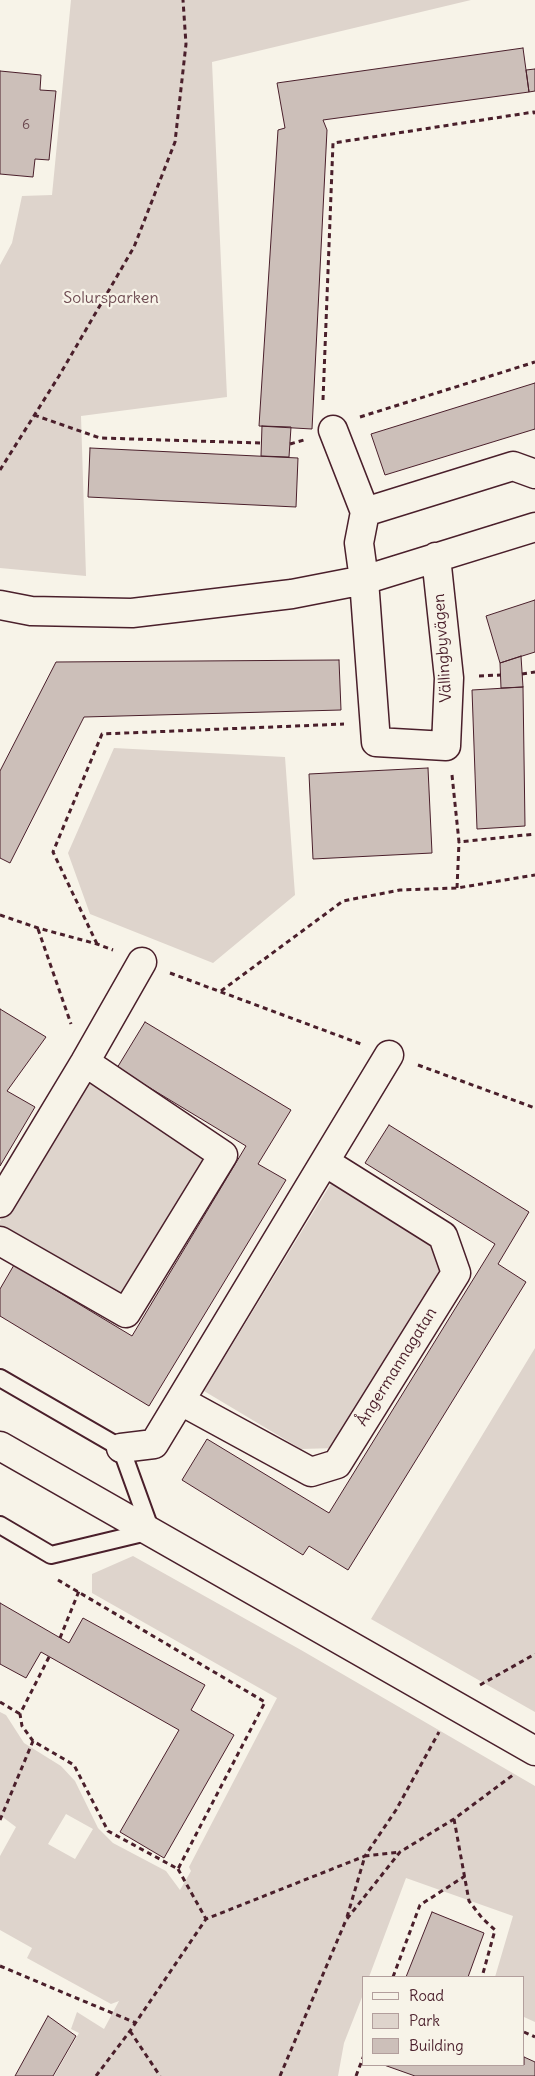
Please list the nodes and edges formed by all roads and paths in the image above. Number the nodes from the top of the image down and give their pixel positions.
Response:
1 (184, 0) edge
2 (535, 114) edge
3 (535, 362) edge
4 (34, 415) junction
5 (333, 430) junction
6 (261, 443) dead end
7 (0, 470) edge
8 (535, 474) edge
9 (365, 512) junction
10 (535, 527) edge
11 (436, 557) junction
12 (364, 580) junction
13 (0, 605) edge
14 (535, 672) edge
15 (522, 674) dead end
16 (374, 723) junction
17 (446, 746) junction
18 (535, 834) edge
19 (459, 842) junction
20 (535, 875) edge
21 (457, 888) junction
22 (0, 915) edge
23 (38, 928) junction
24 (97, 944) junction
25 (142, 962) junction
26 (221, 992) junction
27 (389, 1055) junction
28 (85, 1062) junction
29 (535, 1108) edge
30 (325, 1162) junction
31 (0, 1203) edge
32 (0, 1241) edge
33 (0, 1378) edge
34 (180, 1401) junction
35 (0, 1446) edge
36 (121, 1448) junction
37 (0, 1525) edge
38 (151, 1531) junction
39 (53, 1577) dead end
40 (79, 1591) junction
41 (60, 1638) dead end
42 (535, 1654) edge
43 (50, 1657) dead end
44 (480, 1686) dead end
45 (0, 1702) edge
46 (20, 1714) junction
47 (440, 1732) dead end
48 (33, 1741) junction
49 (535, 1751) edge
50 (514, 1775) dead end
51 (454, 1819) junction
52 (0, 1820) edge
53 (400, 1852) junction
54 (365, 1856) junction
55 (178, 1869) junction
56 (465, 1876) junction
57 (206, 1919) junction
58 (346, 1920) junction
59 (0, 1966) edge
60 (393, 1976) edge
61 (482, 1976) edge
62 (136, 2023) junction
63 (130, 2031) junction
64 (362, 2060) edge
65 (96, 2076) edge
66 (160, 2076) edge
67 (280, 2076) edge
68 (356, 2076) edge

1 - 4 path
2 - 5 path
3 - 5 path
4 - 6 path
4 - 7 path
5 - 9 street
8 - 9 street
9 - 12 street
10 - 11 street
11 - 12 street
11 - 17 street, Vällingbyvägen
12 - 13 street
12 - 16 street
14 - 15 path
16 - 17 street
16 - 24 path
17 - 19 path
18 - 19 path
19 - 21 path
20 - 21 path
21 - 26 path
22 - 23 path
23 - 24 path
23 - 28 path
24 - 25 path
25 - 26 path
25 - 28 street
26 - 27 path
27 - 29 path
27 - 30 street
28 - 31 street
28 - 32 street
30 - 34 street
30 - 34 street, Ångermannagatan
33 - 36 lane
34 - 36 street
35 - 38 street
36 - 38 lane
37 - 38 lane
38 - 49 street
39 - 40 path
40 - 41 path
40 - 55 path
42 - 44 path
43 - 46 path
45 - 46 path
46 - 48 path
47 - 54 path
48 - 52 path
48 - 55 path
50 - 51 path
51 - 53 path
51 - 56 path
53 - 54 path
53 - 58 path
54 - 57 path
54 - 58 path
55 - 57 path
56 - 60 path
56 - 61 path
57 - 62 path
58 - 67 path
59 - 62 path
62 - 63 path
63 - 65 path
63 - 66 path
64 - 68 path

